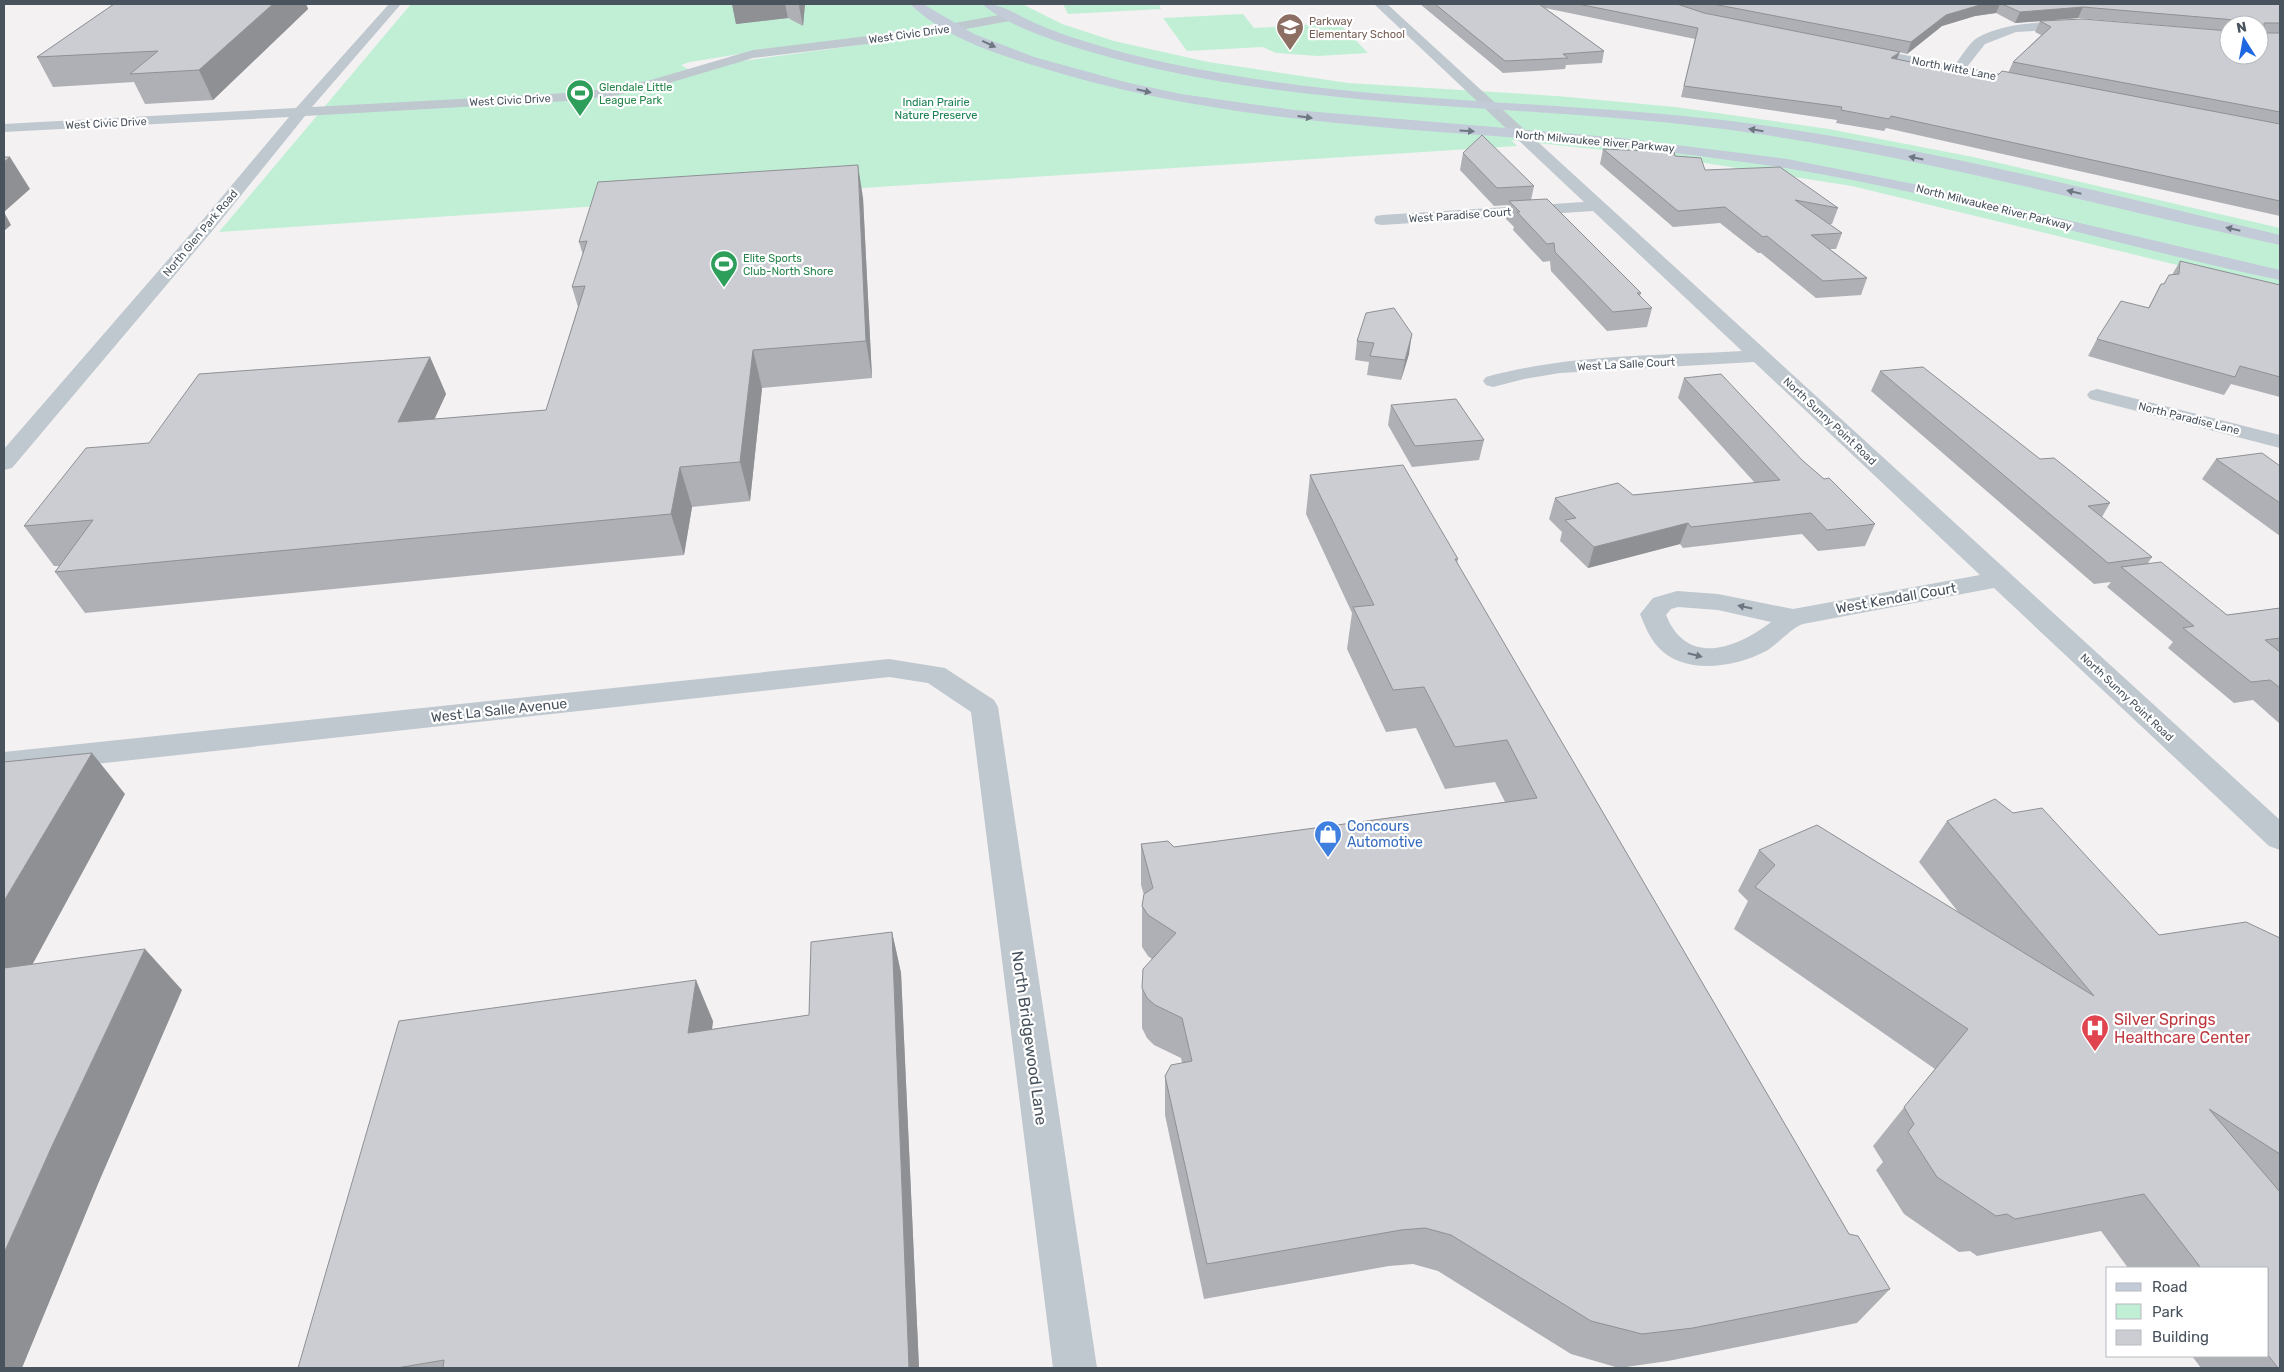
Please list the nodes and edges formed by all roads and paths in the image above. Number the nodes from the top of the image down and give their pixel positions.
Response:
1 (395, 4) edge
2 (916, 4) edge
3 (988, 4) edge
4 (1380, 4) edge
5 (1010, 17) junction
6 (2087, 25) edge
7 (953, 28) junction
8 (1846, 48) edge
9 (1958, 68) junction
10 (2046, 86) edge
11 (1487, 104) junction
12 (301, 111) junction
13 (4, 128) edge
14 (1520, 134) junction
15 (1597, 206) junction
16 (1382, 220) dead end
17 (2280, 240) edge
18 (2280, 276) edge
19 (1759, 356) junction
20 (1494, 381) dead end
21 (2096, 395) dead end
22 (2280, 442) edge
23 (4, 462) edge
24 (1999, 579) junction
25 (1793, 617) dead end
26 (984, 707) joint
27 (4, 763) edge
28 (2278, 834) edge
29 (1075, 1368) edge

1 - 12 street, North Glen Park Road
2 - 7 street, North Milwaukee River Parkway
3 - 5 street
4 - 11 street, North Sunny Point Road
5 - 7 street, West Civic Drive
5 - 11 street
6 - 9 street
7 - 12 street, West Civic Drive
7 -> 14 street, North Milwaukee River Parkway
8 - 9 street, North Witte Lane
9 - 10 street, North Witte Lane
11 - 14 street, North Sunny Point Road
17 -> 11 street
12 - 13 street, West Civic Drive
12 - 23 street, North Glen Park Road
14 - 15 street, North Sunny Point Road
14 - 18 street, North Milwaukee River Parkway
15 - 16 street, West Paradise Court
15 - 19 street, North Sunny Point Road
19 - 20 street, West La Salle Court
19 - 24 street, North Sunny Point Road
21 - 22 street, North Paradise Lane
24 - 25 street, West Kendall Court
24 - 28 street, North Sunny Point Road
26 - 27 street, West La Salle Avenue
26 - 29 street, North Bridgewood Lane

